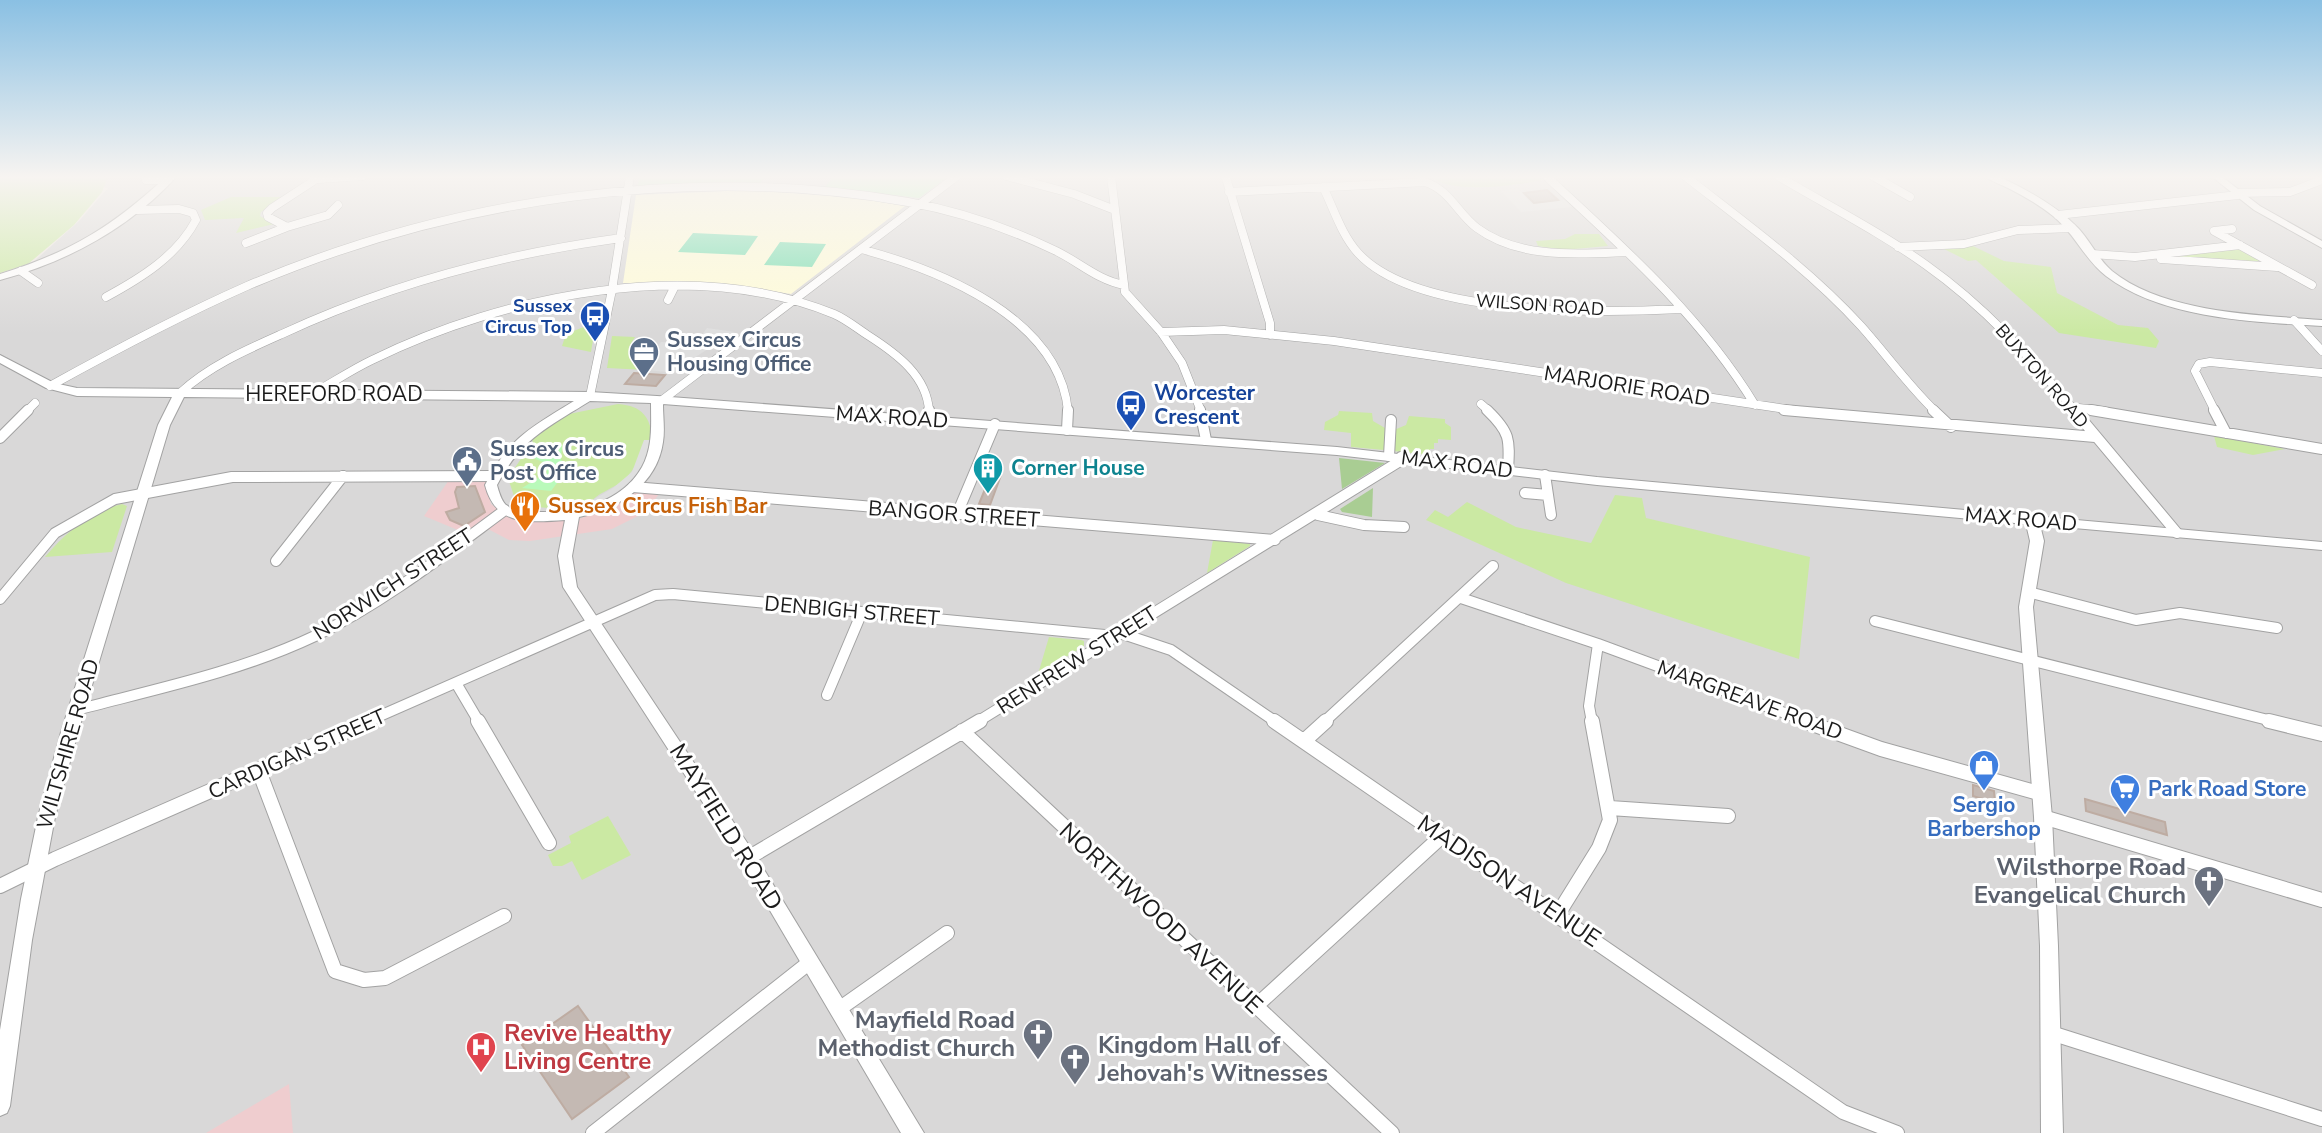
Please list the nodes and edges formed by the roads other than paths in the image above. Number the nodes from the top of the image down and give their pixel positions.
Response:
1 (109, 229) edge
2 (190, 229) edge
3 (282, 229) edge
4 (422, 229) edge
5 (622, 229) edge
6 (888, 229) edge
7 (1005, 229) edge
8 (1117, 229) edge
9 (1241, 229) edge
10 (1343, 229) edge
11 (1481, 229) edge
12 (1602, 229) edge
13 (1752, 229) edge
14 (1867, 229) edge
15 (2047, 229) edge
16 (2073, 229) edge
17 (2232, 229) dead end
18 (2295, 229) edge
19 (621, 238) junction
20 (246, 243) dead end
21 (2240, 245) junction
22 (2322, 245) edge
23 (1898, 247) junction
24 (861, 249) junction
25 (1626, 252) junction
26 (2092, 254) junction
27 (2135, 257) junction
28 (2277, 267) junction
29 (21, 271) junction
30 (1123, 272) junction
31 (1100, 276) junction
32 (0, 277) edge
33 (38, 283) dead end
34 (1124, 285) junction
35 (2312, 285) dead end
36 (675, 286) junction
37 (612, 290) junction
38 (106, 296) dead end
39 (668, 300) dead end
40 (793, 300) junction
41 (1682, 309) junction
42 (2294, 320) junction
43 (2322, 323) edge
44 (1161, 332) junction
45 (1270, 335) junction
46 (2322, 351) edge
47 (0, 358) edge
48 (2322, 373) edge
49 (50, 386) junction
50 (180, 393) junction
51 (312, 394) junction
52 (590, 396) junction
53 (659, 400) junction
54 (36, 403) dead end
55 (1481, 404) dead end
56 (1755, 405) junction
57 (2070, 407) junction
58 (1391, 420) dead end
59 (928, 421) junction
60 (995, 424) junction
61 (1951, 427) junction
62 (1067, 430) junction
63 (2226, 433) junction
64 (2095, 437) junction
65 (0, 438) edge
66 (1206, 440) junction
67 (2322, 449) edge
68 (1395, 457) junction
69 (1508, 470) junction
70 (1545, 475) junction
71 (343, 476) junction
72 (494, 476) junction
73 (633, 487) junction
74 (144, 493) junction
75 (1525, 493) dead end
76 (1548, 495) junction
77 (505, 510) junction
78 (957, 514) junction
79 (573, 515) junction
80 (1318, 515) junction
81 (1551, 515) dead end
82 (2032, 520) junction
83 (1404, 527) dead end
84 (2177, 533) junction
85 (1275, 540) junction
86 (2322, 546) edge
87 (276, 561) dead end
88 (1493, 566) dead end
89 (2028, 592) junction
90 (1461, 598) junction
91 (0, 599) edge
92 (862, 612) junction
93 (594, 621) junction
94 (1875, 621) dead end
95 (2277, 628) dead end
96 (1117, 635) junction
97 (1598, 644) junction
98 (2031, 658) junction
99 (456, 683) junction
100 (827, 695) dead end
101 (76, 710) junction
102 (962, 731) junction
103 (2322, 734) edge
104 (1304, 741) junction
105 (259, 771) junction
106 (2042, 794) junction
107 (1610, 808) junction
108 (1728, 816) dead end
109 (2043, 817) junction
110 (1442, 836) junction
111 (549, 842) dead end
112 (748, 858) junction
113 (35, 869) junction
114 (0, 886) edge
115 (2322, 900) edge
116 (1558, 914) junction
117 (504, 916) dead end
118 (947, 933) dead end
119 (810, 962) junction
120 (1256, 1006) junction
121 (839, 1009) junction
122 (2051, 1033) junction
123 (0, 1106) edge
124 (2322, 1119) edge
125 (593, 1133) edge
126 (913, 1133) edge
127 (1392, 1133) edge
128 (1897, 1133) edge
129 (2052, 1133) edge

1 - 29 street
2 - 38 street
3 - 20 street
4 - 49 street
5 - 19 street
6 - 24 street
7 - 31 street
8 - 30 street
9 - 45 street
10 - 41 street, WILSON ROAD
11 - 25 street
12 - 25 street
13 - 61 street
14 - 23 street, BUXTON ROAD
15 - 23 street
16 - 26 street
17 - 21 street
18 - 22 street
19 - 37 street
19 - 50 street
21 - 27 street
21 - 28 street
23 - 57 street, BUXTON ROAD
24 - 40 street
24 - 62 street
25 - 41 street
26 - 27 street
26 - 42 street
27 - 28 street
28 - 35 street
29 - 32 street
29 - 33 street
30 - 31 street
30 - 34 street
31 - 34 street
34 - 44 street
36 - 37 street
36 - 39 street
36 - 40 street
37 - 51 street
37 - 52 street
40 - 53 street
40 - 59 street
41 - 56 street
42 - 43 street
42 - 46 street
44 - 45 street, MARJORIE ROAD
44 - 66 street
45 - 56 street, MARJORIE ROAD
47 - 49 street, HEREFORD ROAD
48 - 63 street
49 - 50 street, HEREFORD ROAD
50 - 51 street, HEREFORD ROAD
50 - 74 street, WILTSHIRE ROAD
51 - 52 street, HEREFORD ROAD
52 - 53 street, MAX ROAD
52 - 72 street
53 - 59 street, MAX ROAD
53 - 73 street
54 - 65 street
55 - 69 street
56 - 61 street, MARJORIE ROAD
57 - 63 street
57 - 64 street, BUXTON ROAD
58 - 68 street
59 - 60 street, MAX ROAD
60 - 62 street, MAX ROAD
60 - 78 street
61 - 64 street, MARJORIE ROAD
62 - 66 street, MAX ROAD
63 - 67 street
64 - 84 street, BUXTON ROAD
66 - 68 street, MAX ROAD
68 - 69 street, MAX ROAD
68 - 80 street, RENFREW STREET
69 - 70 street, MAX ROAD
70 - 76 street
70 - 82 street, MAX ROAD
71 - 72 street
71 - 74 street
71 - 87 street
72 - 77 street
73 - 78 street, BANGOR STREET
73 - 79 street
74 - 91 street
74 - 101 street, WILTSHIRE ROAD
75 - 76 street
76 - 81 street
77 - 79 street
77 - 101 street, NORWICH STREET
78 - 85 street, BANGOR STREET
79 - 93 street, MAYFIELD ROAD
80 - 83 street
80 - 85 street, RENFREW STREET
82 - 84 street, MAX ROAD
82 - 89 street
84 - 86 street, MAX ROAD
85 - 96 street, RENFREW STREET
88 - 90 street
89 - 95 street
89 - 98 street
90 - 97 street, MARGREAVE ROAD
90 - 104 street
92 - 93 street, DENBIGH STREET
92 - 96 street, DENBIGH STREET
92 - 100 street
93 - 99 street, CARDIGAN STREET
93 - 112 street, MAYFIELD ROAD
94 - 98 street
96 - 102 street, RENFREW STREET
96 - 104 street, MADISON AVENUE
97 - 106 street, MARGREAVE ROAD
97 - 107 street
98 - 103 street
98 - 106 street
99 - 105 street, CARDIGAN STREET
99 - 111 street
101 - 113 street, WILTSHIRE ROAD
102 - 112 street, RENFREW STREET
102 - 120 street, NORTHWOOD AVENUE
104 - 110 street, MADISON AVENUE
105 - 113 street, CARDIGAN STREET
105 - 117 street
106 - 109 street
107 - 108 street
107 - 116 street
109 - 115 street
109 - 122 street
110 - 116 street, MADISON AVENUE
110 - 120 street
112 - 119 street, MAYFIELD ROAD
113 - 114 street, CARDIGAN STREET
113 - 123 street, WILTSHIRE ROAD
116 - 128 street, MADISON AVENUE
118 - 121 street
119 - 121 street, MAYFIELD ROAD
119 - 125 street
120 - 127 street, NORTHWOOD AVENUE
121 - 126 street, MAYFIELD ROAD
122 - 124 street
122 - 129 street

